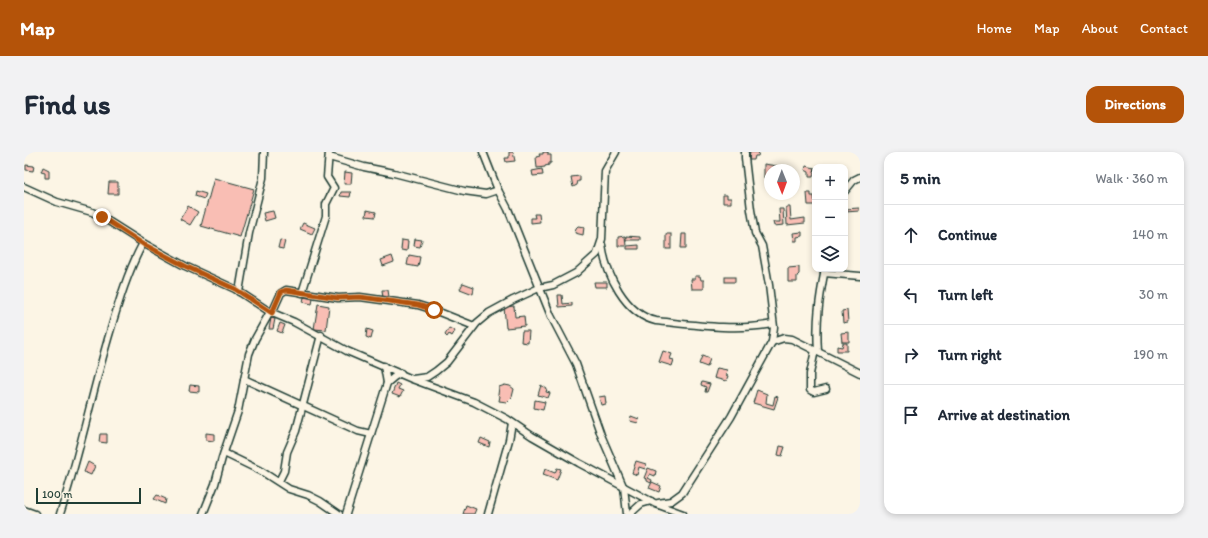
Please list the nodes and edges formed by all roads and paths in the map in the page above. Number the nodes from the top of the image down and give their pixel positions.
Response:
1 (264, 152) edge
2 (483, 152) edge
3 (616, 152) edge
4 (745, 152) edge
5 (329, 154) edge
6 (860, 177) edge
7 (24, 187) edge
8 (848, 187) edge
9 (498, 190) junction
10 (602, 241) junction
11 (143, 244) junction
12 (824, 272) edge
13 (831, 272) edge
14 (860, 276) edge
15 (539, 288) junction
16 (239, 292) junction
17 (302, 293) junction
18 (271, 312) junction
19 (773, 324) junction
20 (474, 326) junction
21 (321, 335) junction
22 (772, 342) junction
23 (816, 351) junction
24 (384, 366) junction
25 (860, 372) edge
26 (401, 373) junction
27 (244, 379) junction
28 (412, 379) junction
29 (387, 383) junction
30 (826, 389) dead end
31 (303, 406) junction
32 (512, 423) junction
33 (371, 434) junction
34 (224, 453) junction
35 (279, 481) junction
36 (624, 486) junction
37 (653, 502) junction
38 (24, 510) edge
39 (35, 514) edge
40 (60, 514) edge
41 (203, 514) edge
42 (339, 514) edge
43 (346, 514) edge
44 (488, 514) edge
45 (628, 514) edge
46 (683, 514) edge

1 - 16 street
2 - 9 street
3 - 10 street
4 - 19 street
5 - 9 street
5 - 17 street
6 - 8 street
7 - 11 street
9 - 15 street
10 - 15 street
10 - 19 street
11 - 16 street
11 - 40 street
12 - 23 street
13 - 14 street
15 - 20 street
15 - 36 street
16 - 18 street
17 - 18 street
17 - 20 street
18 - 21 street
18 - 27 street
19 - 22 street
20 - 28 street
21 - 24 street
21 - 31 street
22 - 23 street
22 - 37 street
23 - 25 street
23 - 30 street
24 - 26 street
24 - 29 street
26 - 28 street
26 - 29 street
27 - 31 street
27 - 34 street
28 - 32 street
29 - 33 street
31 - 33 street
31 - 35 street
32 - 36 street
32 - 44 street
33 - 43 street
34 - 35 street
34 - 41 street
35 - 42 street
36 - 37 street
36 - 45 street
37 - 45 street
37 - 46 street
38 - 39 street

